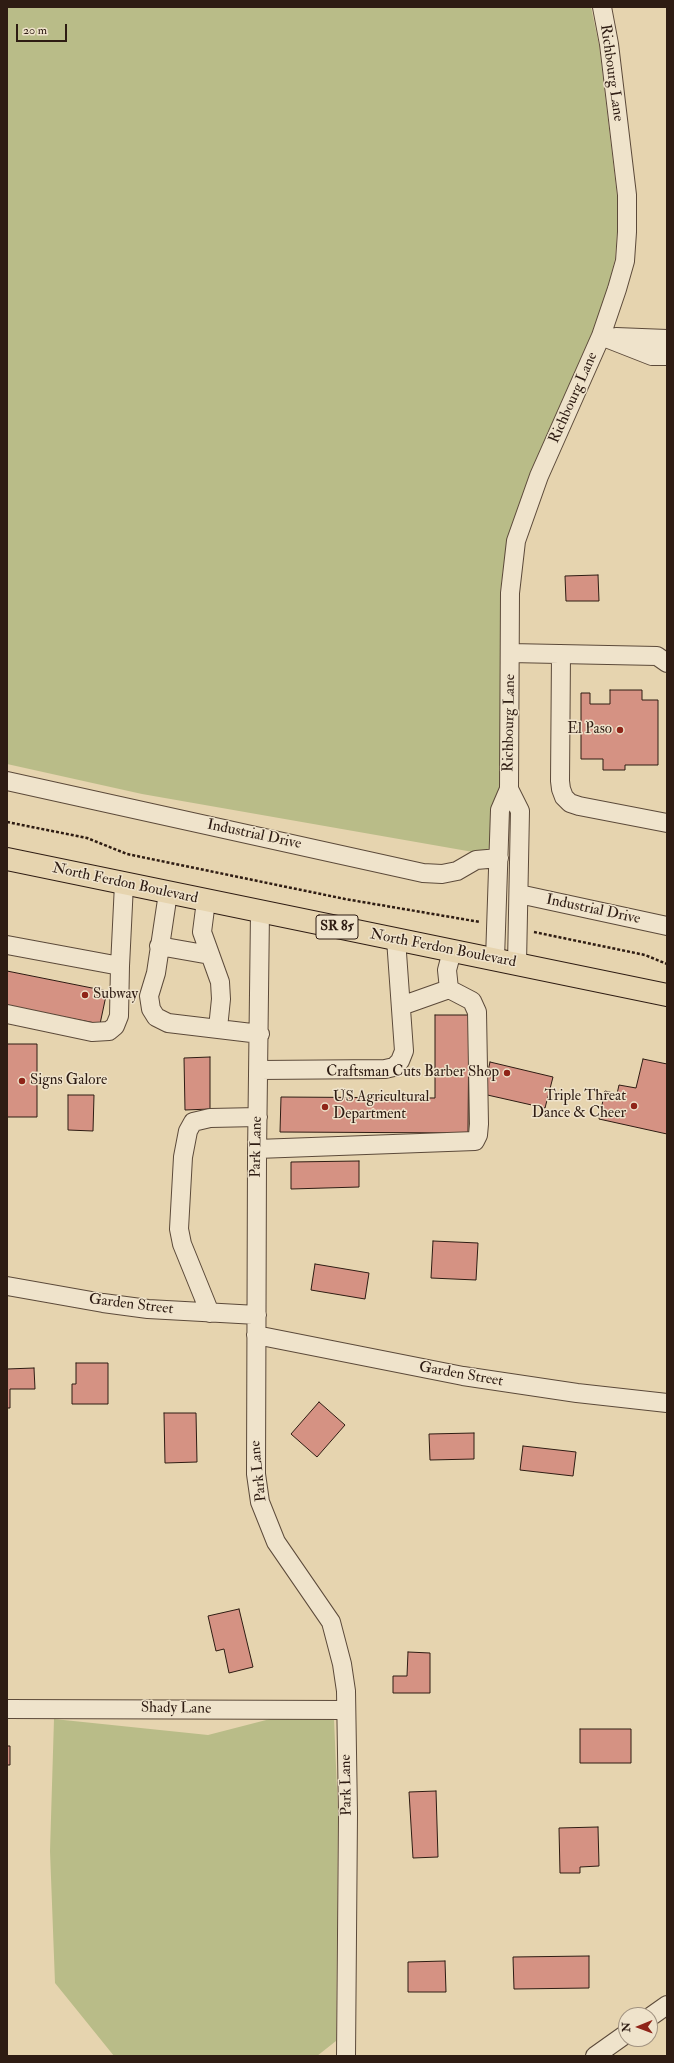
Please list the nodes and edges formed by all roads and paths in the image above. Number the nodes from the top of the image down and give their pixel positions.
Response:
1 (602, 7) edge
2 (601, 336) junction
3 (667, 339) edge
4 (667, 356) edge
5 (510, 653) junction
6 (561, 654) junction
7 (667, 663) edge
8 (7, 781) edge
9 (509, 789) junction
10 (7, 822) edge
11 (667, 823) edge
12 (499, 858) junction
13 (7, 859) edge
14 (124, 884) junction
15 (168, 893) junction
16 (519, 894) junction
17 (206, 901) junction
18 (260, 912) junction
19 (497, 925) junction
20 (667, 926) edge
21 (518, 929) junction
22 (396, 939) junction
23 (7, 945) edge
24 (159, 946) junction
25 (452, 951) junction
26 (210, 955) junction
27 (495, 959) junction
28 (517, 964) junction
29 (667, 964) edge
30 (120, 966) junction
31 (449, 989) junction
32 (667, 995) edge
33 (401, 1006) junction
34 (7, 1014) edge
35 (218, 1028) junction
36 (260, 1034) junction
37 (259, 1070) junction
38 (258, 1117) junction
39 (257, 1149) junction
40 (7, 1286) edge
41 (210, 1313) junction
42 (257, 1315) junction
43 (256, 1335) junction
44 (667, 1403) edge
45 (7, 1708) edge
46 (346, 1710) junction
47 (667, 2005) edge
48 (658, 2011) edge
49 (618, 2040) edge
50 (346, 2056) edge
51 (596, 2056) edge

1 - 2 street, Richbourg Lane
2 - 3 street
2 - 4 street
2 - 5 street, Richbourg Lane
5 - 6 street
5 - 9 street, Richbourg Lane
6 - 7 street
6 - 11 street
8 - 12 street, Industrial Drive
9 - 12 street, Richbourg Lane
9 - 16 street, Richbourg Lane
10 - 19 path
12 - 19 street, Richbourg Lane
13 - 14 main road, North Ferdon Boulevard / SR 85
14 - 15 main road, North Ferdon Boulevard / SR 85
14 - 30 street
15 - 17 main road, North Ferdon Boulevard / SR 85
15 - 24 street
16 - 20 street, Industrial Drive
16 - 21 street, Richbourg Lane
17 - 18 main road, North Ferdon Boulevard / SR 85
17 - 26 street
18 - 22 main road, North Ferdon Boulevard / SR 85
18 - 36 street, Park Lane
19 - 27 street, Richbourg Lane
21 - 28 street, Richbourg Lane
21 - 29 path
22 - 25 main road, North Ferdon Boulevard / SR 85
22 - 33 street
23 - 30 street
24 - 26 street
24 - 35 street
25 - 27 main road, North Ferdon Boulevard / SR 85
25 - 31 street
26 - 35 street
27 - 28 main road, North Ferdon Boulevard / SR 85
28 - 32 main road, North Ferdon Boulevard / SR 85
30 - 34 street
31 - 33 street
31 - 39 street
33 - 37 street
35 - 36 street
36 - 37 street, Park Lane
37 - 38 street, Park Lane
38 - 39 street, Park Lane
38 - 41 street
39 - 42 street, Park Lane
40 - 41 street, Garden Street
41 - 42 street, Garden Street
42 - 43 street, Park Lane
43 - 44 street, Garden Street
43 - 46 street, Park Lane
45 - 46 street, Shady Lane
46 - 50 street, Park Lane
47 - 48 street
49 - 51 street

